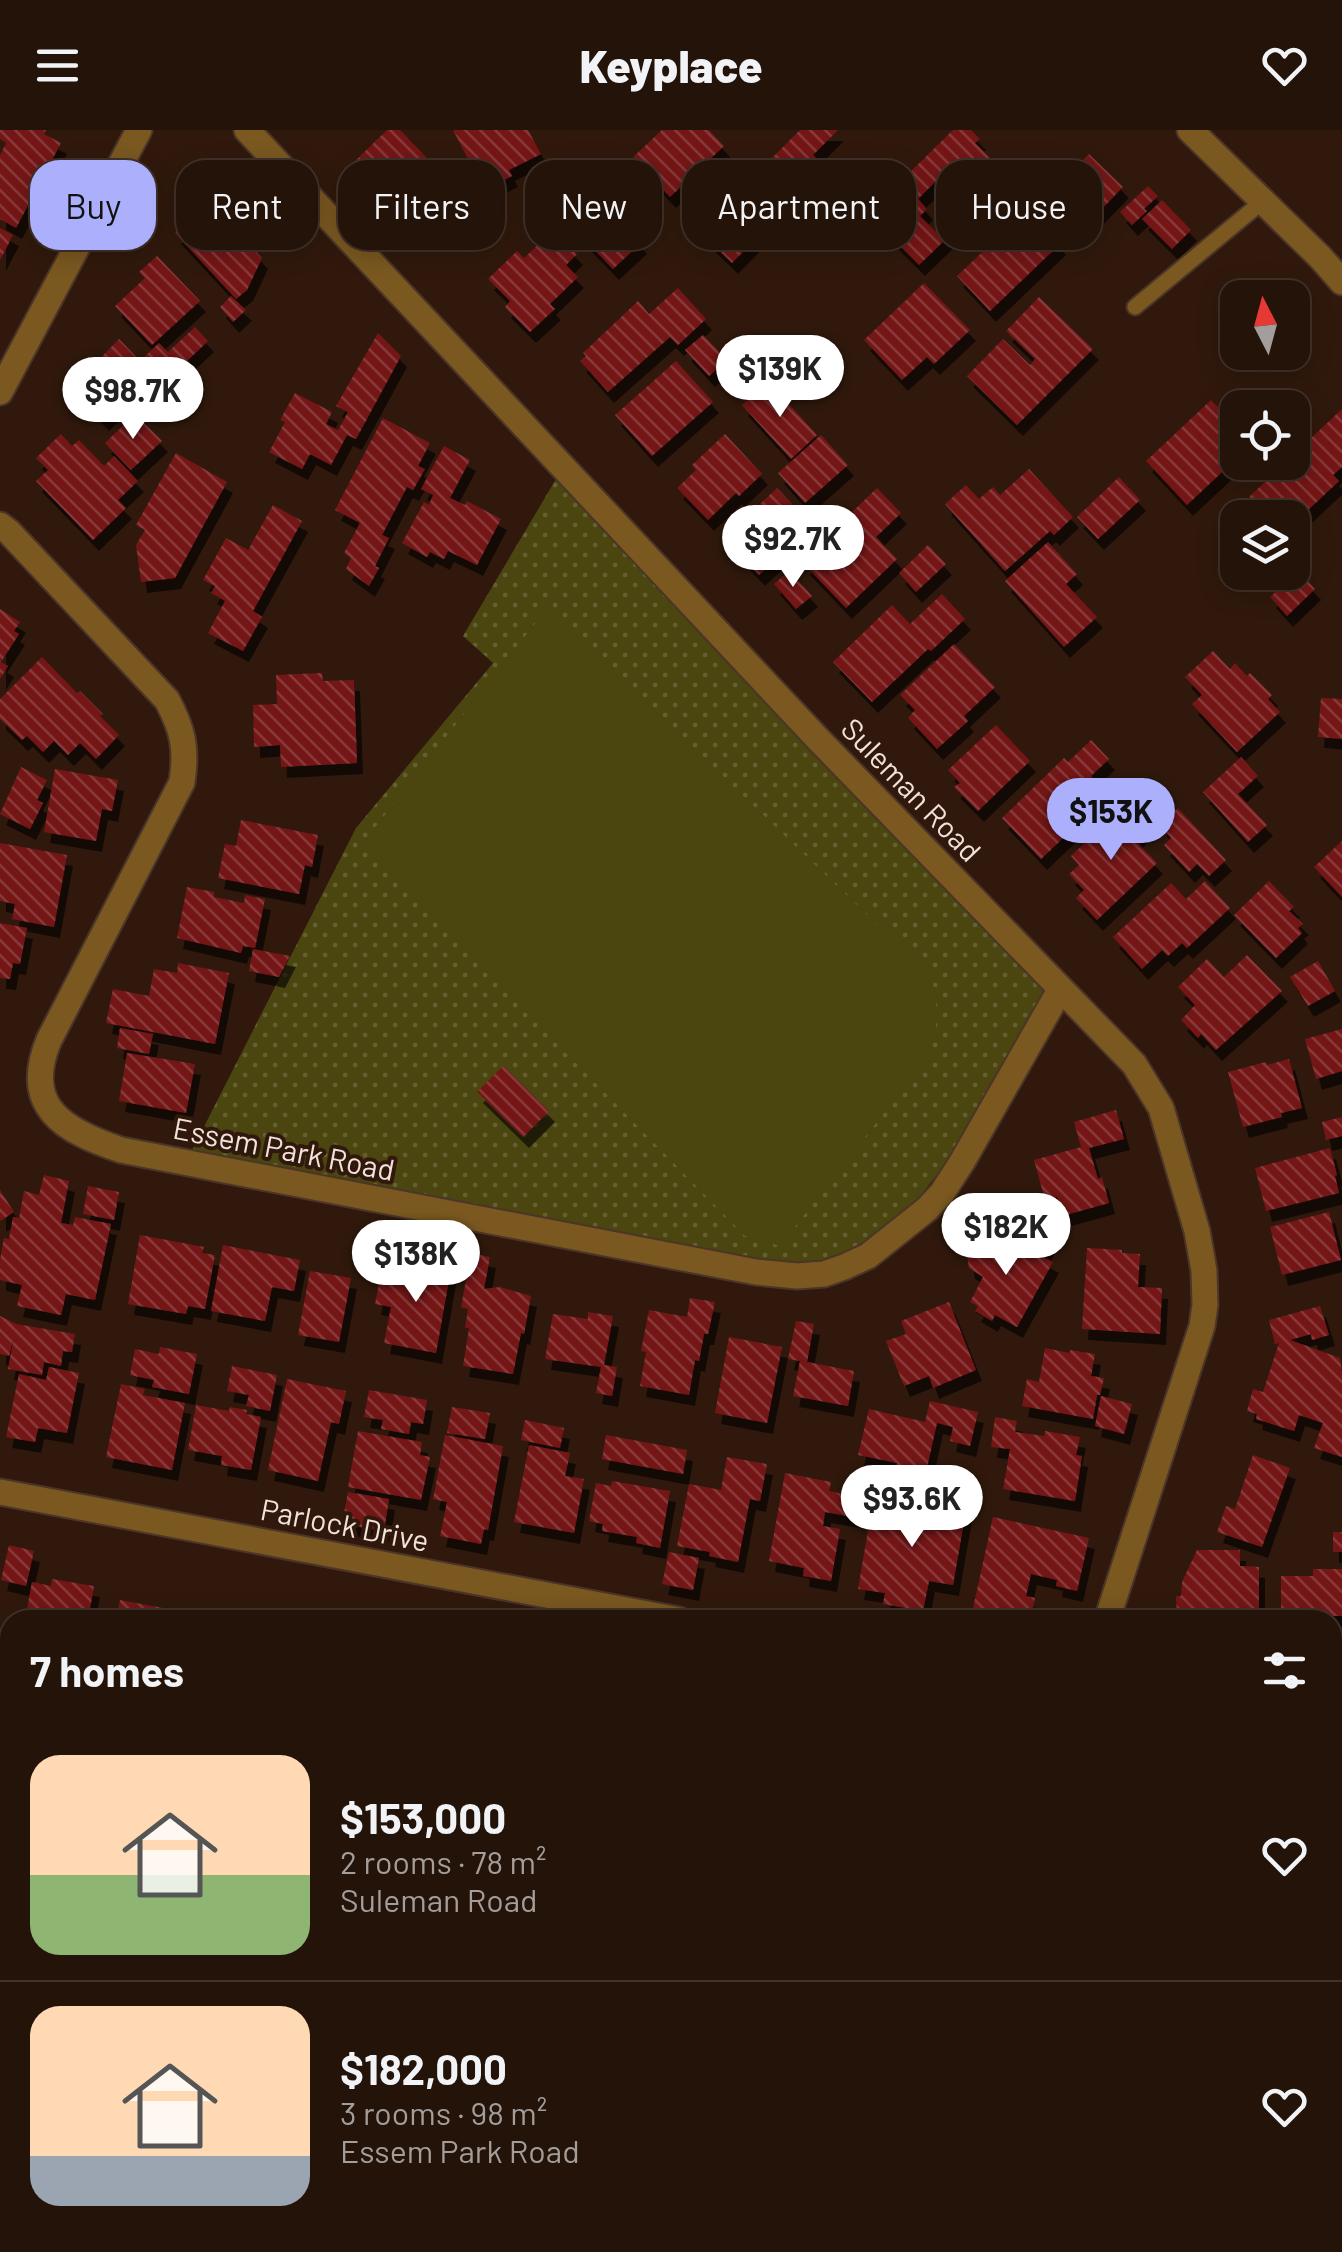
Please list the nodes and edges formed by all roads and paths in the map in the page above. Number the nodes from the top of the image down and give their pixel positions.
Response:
1 (139, 130) edge
2 (247, 130) edge
3 (1190, 130) edge
4 (1263, 201) junction
5 (1342, 282) edge
6 (1135, 307) dead end
7 (0, 392) edge
8 (0, 525) edge
9 (1060, 990) junction
10 (0, 1492) edge
11 (625, 1610) edge
12 (1109, 1610) edge

1 - 7 street
2 - 9 street, Suleman Road
3 - 4 street
4 - 5 street
4 - 6 lane
8 - 9 street, Essem Park Road
9 - 12 street, Suleman Road
10 - 11 street, Parlock Drive

